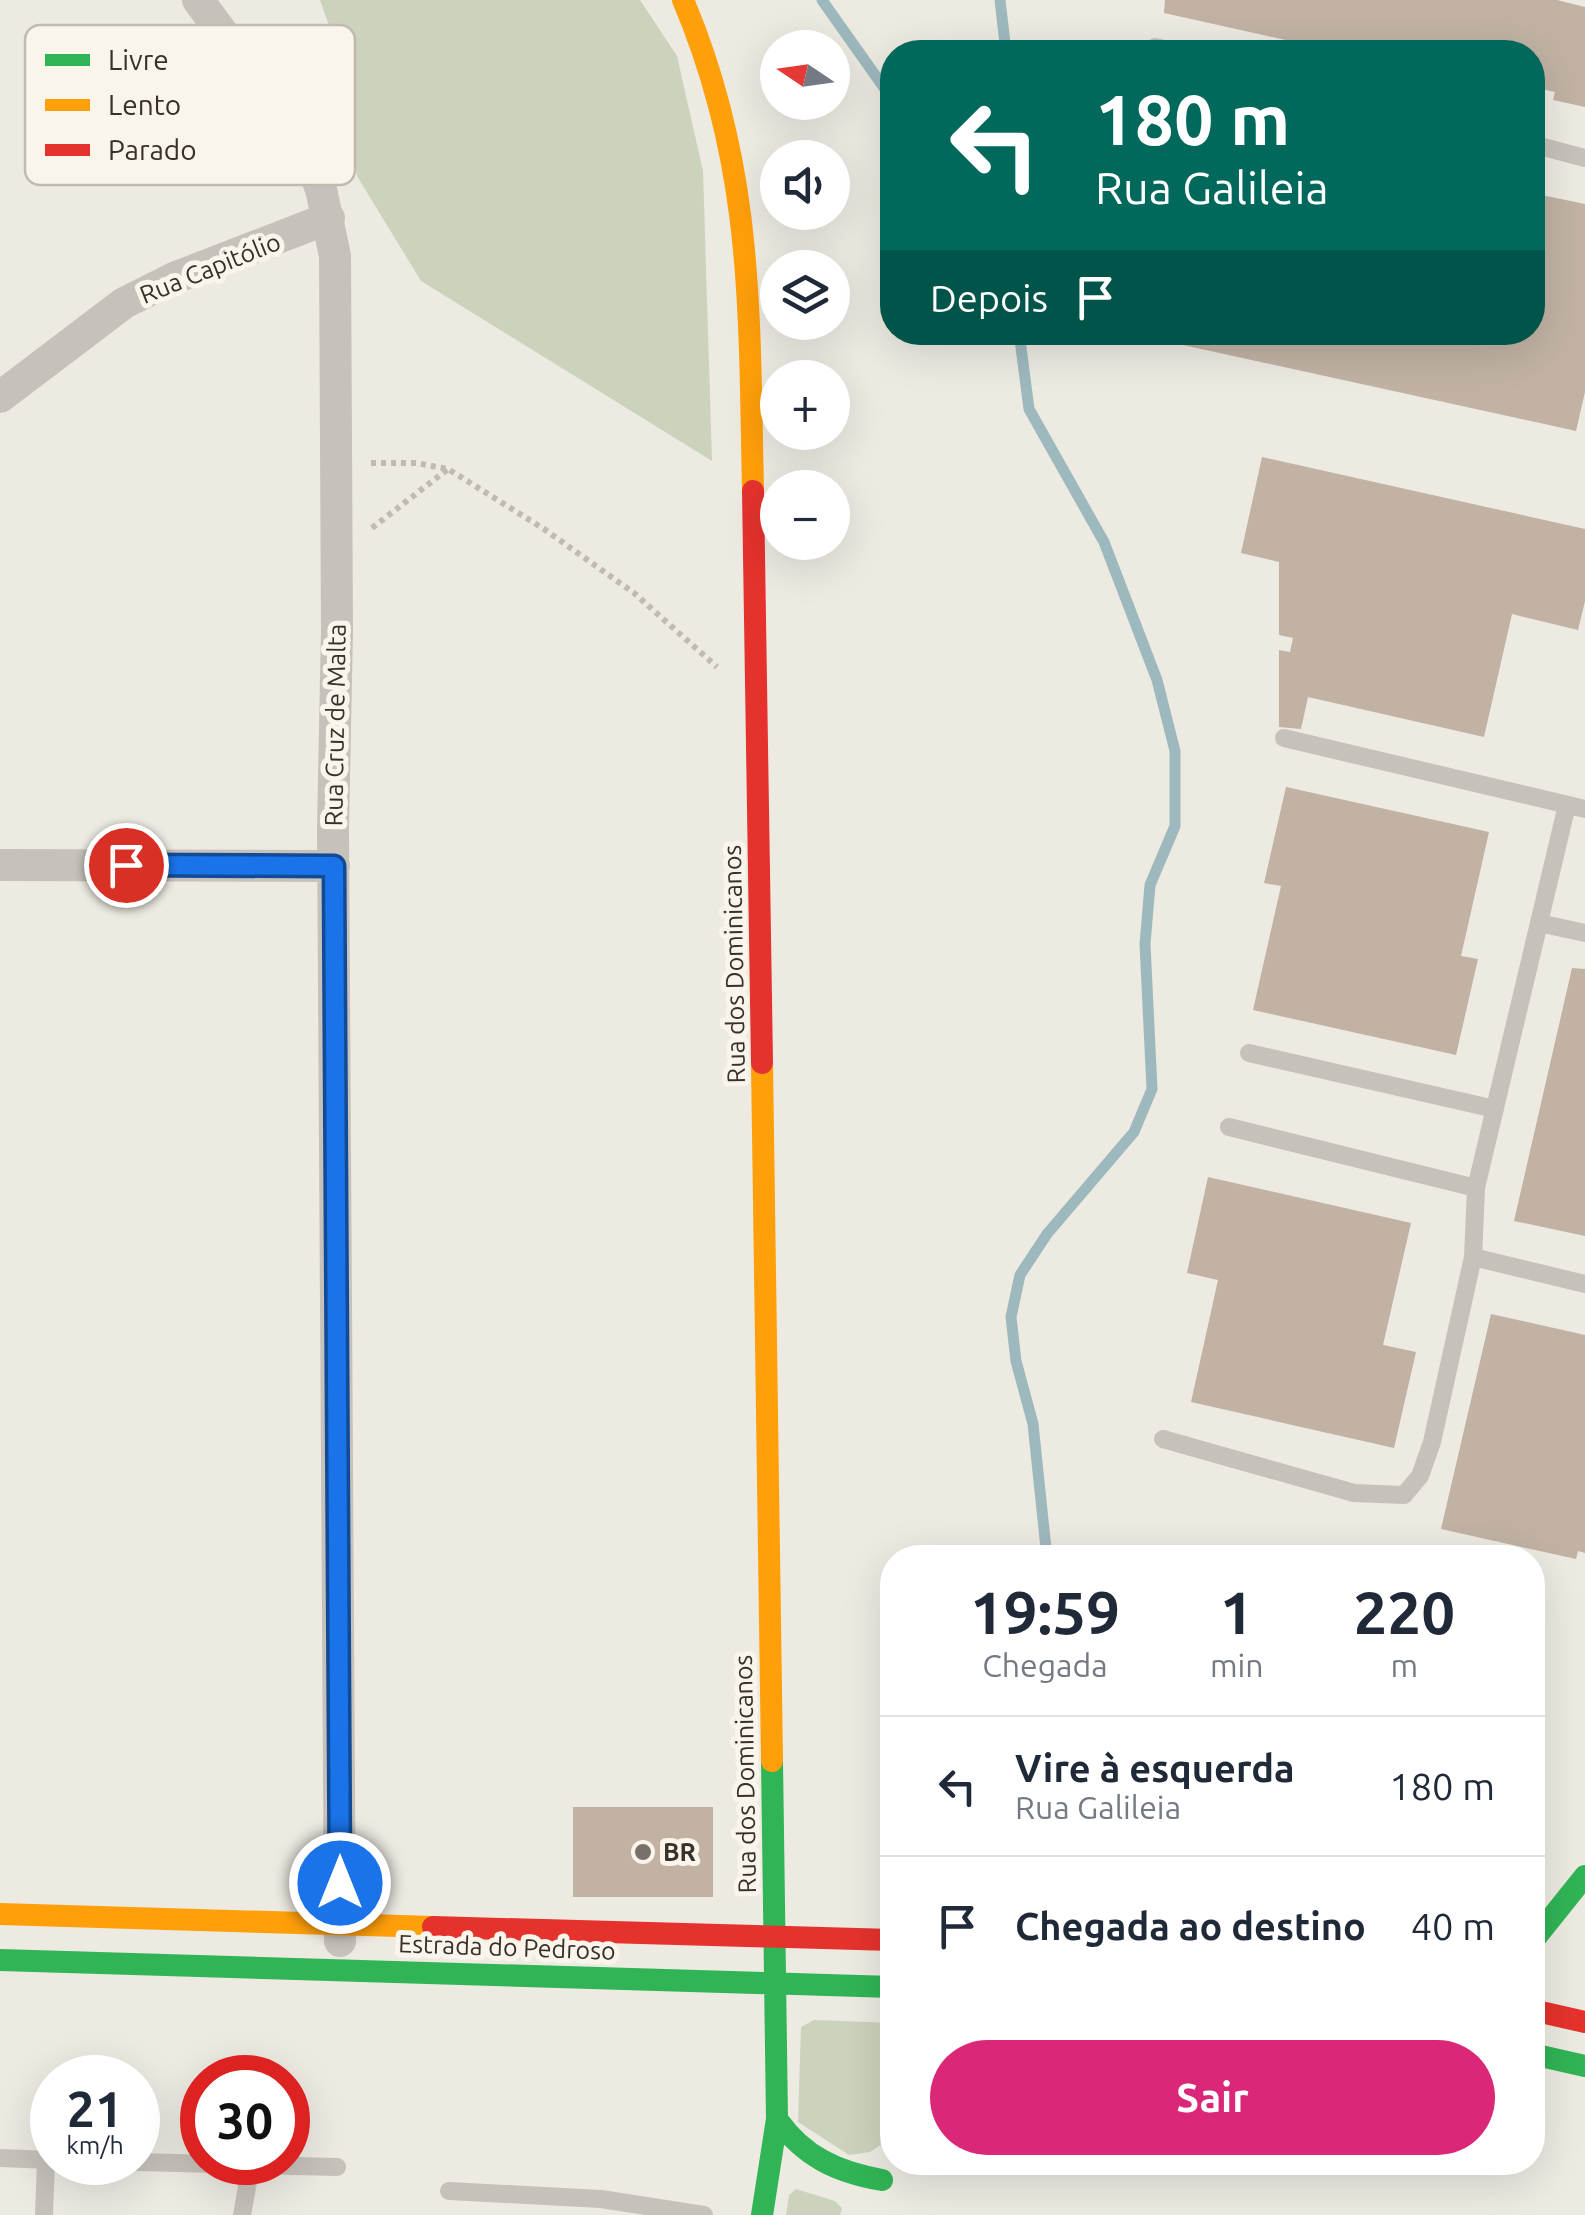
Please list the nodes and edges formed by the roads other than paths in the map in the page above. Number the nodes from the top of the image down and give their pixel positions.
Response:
1 (198, 0) edge
2 (683, 0) edge
3 (217, 25) edge
4 (1545, 147) edge
5 (1585, 158) edge
6 (318, 185) edge
7 (329, 218) junction
8 (0, 397) edge
9 (1284, 738) dead end
10 (1576, 807) edge
11 (0, 865) edge
12 (334, 866) junction
13 (1540, 923) junction
14 (1585, 933) edge
15 (1249, 1053) dead end
16 (1495, 1109) junction
17 (1230, 1127) dead end
18 (1476, 1188) junction
19 (1473, 1257) junction
20 (1585, 1284) edge
21 (1163, 1438) dead end
22 (1585, 1876) edge
23 (0, 1914) edge
24 (340, 1922) junction
25 (1545, 1926) edge
26 (776, 1936) junction
27 (880, 1940) edge
28 (0, 1960) edge
29 (340, 1969) junction
30 (778, 1984) junction
31 (880, 1988) edge
32 (1545, 2013) edge
33 (1585, 2022) edge
34 (1545, 2057) edge
35 (1585, 2066) edge
36 (777, 2119) junction
37 (0, 2158) edge
38 (30, 2159) edge
39 (310, 2166) edge
40 (337, 2167) dead end
41 (880, 2170) edge
42 (886, 2175) edge
43 (47, 2185) edge
44 (247, 2185) edge
45 (449, 2191) dead end
46 (868, 2203) dead end
47 (44, 2215) edge
48 (242, 2215) edge
49 (704, 2215) edge
50 (762, 2215) edge

1 - 3 street, Rua Cruz de Malta
2 - 26 main road, Rua dos Dominicanos
4 - 5 lane
6 - 7 street, Rua Cruz de Malta
7 - 8 street, Rua Capitólio
7 - 12 street, Rua Cruz de Malta
9 - 10 lane
10 - 13 lane
11 - 12 street
12 - 24 street, Rua Cruz de Malta
13 - 14 lane
13 - 16 lane
15 - 16 lane
16 - 18 lane
17 - 18 lane
18 - 19 lane
19 - 20 lane
19 - 21 lane
22 - 25 main road
23 - 24 main road, Estrada do Pedroso
24 - 26 main road, Estrada do Pedroso
24 - 29 street, Rua Cruz de Malta
26 - 27 main road, Estrada do Pedroso
26 - 30 main road, Rua dos Dominicanos
28 - 29 main road, Estrada do Pedroso
29 - 30 main road, Estrada do Pedroso
30 - 31 main road, Estrada do Pedroso
30 - 36 main road, Rua dos Dominicanos
32 - 33 main road
34 - 35 main road
36 - 41 main road
36 - 50 main road, Rua dos Dominicanos
37 - 38 lane
39 - 40 lane
42 - 46 main road
43 - 47 lane
44 - 48 lane
45 - 49 lane

